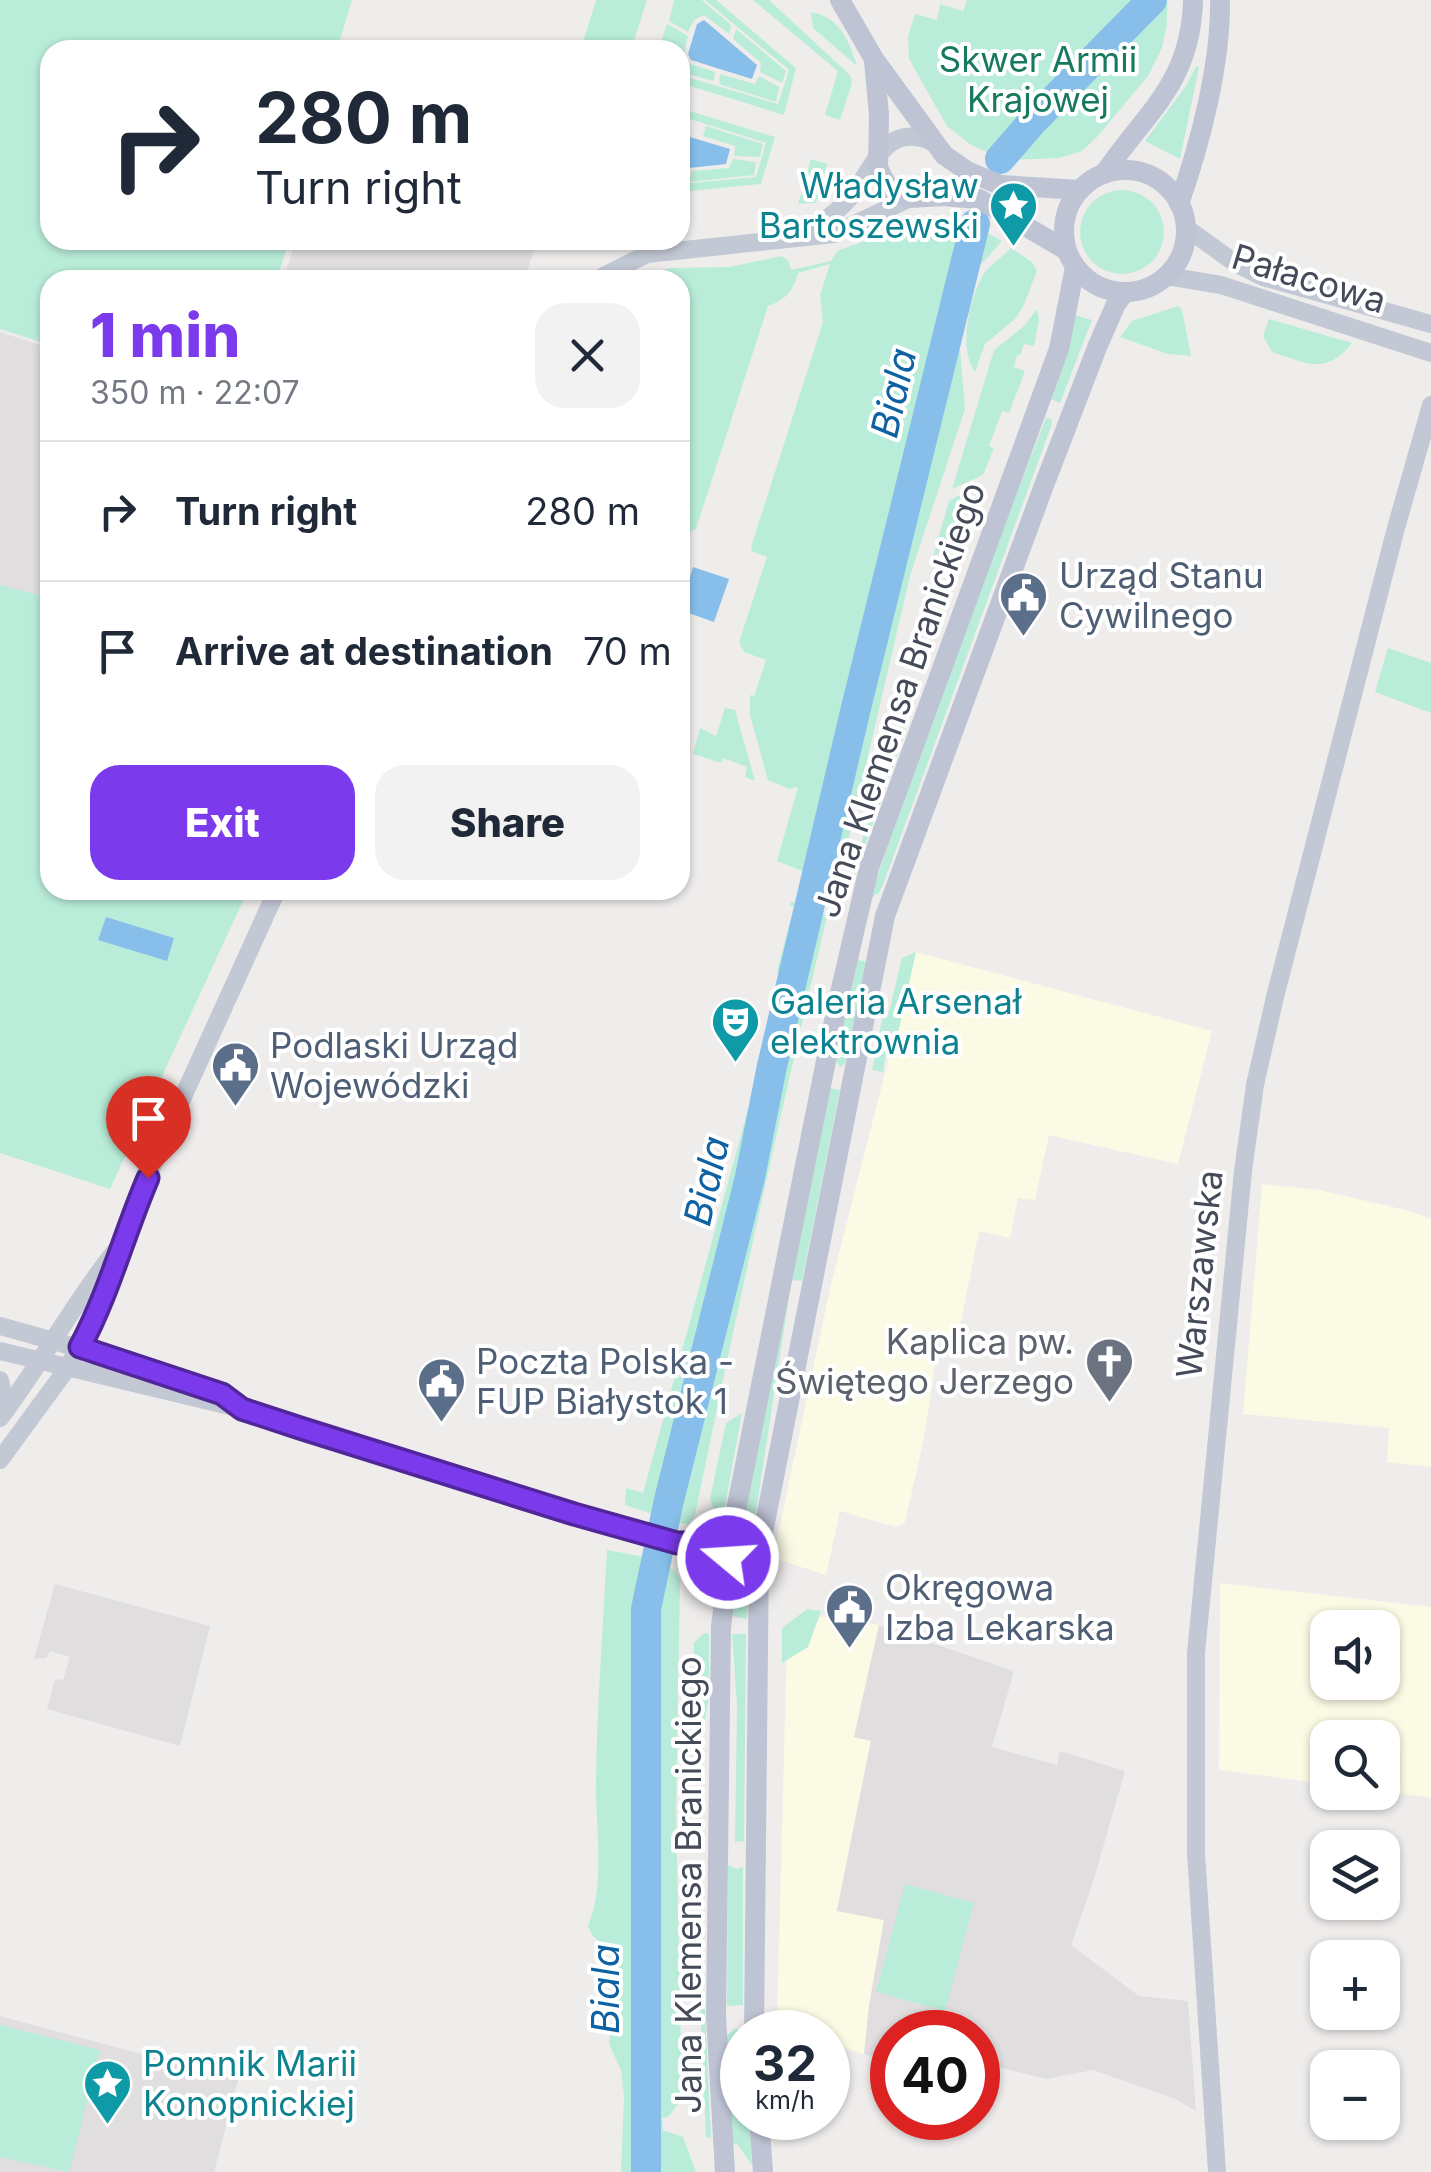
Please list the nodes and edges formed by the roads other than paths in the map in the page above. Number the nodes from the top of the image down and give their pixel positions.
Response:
1 (840, 0) edge
2 (1193, 0) edge
3 (1220, 0) edge
4 (874, 59) junction
5 (932, 142) junction
6 (878, 156) junction
7 (1104, 174) junction
8 (1080, 190) junction
9 (910, 198) junction
10 (1179, 204) junction
11 (1185, 226) junction
12 (800, 236) junction
13 (690, 249) edge
14 (681, 250) edge
15 (1071, 259) junction
16 (613, 270) edge
17 (1166, 276) junction
18 (1125, 292) junction
19 (1431, 324) edge
20 (1431, 353) edge
21 (1038, 404) junction
22 (1431, 405) edge
23 (1070, 418) junction
24 (273, 900) edge
25 (119, 1247) junction
26 (778, 1299) junction
27 (808, 1304) junction
28 (0, 1326) edge
29 (55, 1342) junction
30 (80, 1347) junction
31 (0, 1352) edge
32 (40, 1363) junction
33 (66, 1370) junction
34 (0, 1380) edge
35 (242, 1409) junction
36 (3, 1414) edge
37 (0, 1460) edge
38 (728, 1558) junction
39 (718, 1853) junction
40 (754, 1854) junction
41 (754, 2010) edge
42 (716, 2016) junction
43 (720, 2017) edge
44 (761, 2140) edge
45 (725, 2172) edge
46 (763, 2172) edge
47 (1216, 2172) edge

1 - 4 main road
2 - 7 main road
3 - 10 main road
4 - 5 main road
4 - 6 main road
5 - 6 street
5 - 8 main road
6 - 9 main road
6 - 12 street
7 - 8 main road
7 - 10 main road
8 - 15 main road
9 - 12 street
9 - 15 main road
10 - 11 main road
11 - 17 main road
11 - 19 street, Pałacowa
12 - 13 street
14 - 16 street
15 - 18 main road
15 - 21 main road, Jana Klemensa Branickiego
17 - 18 main road
17 - 20 street, Pałacowa
18 - 23 main road, Jana Klemensa Branickiego
21 - 23 main road
21 - 26 main road, Jana Klemensa Branickiego
22 - 47 street, Warszawska
23 - 27 main road, Jana Klemensa Branickiego
24 - 25 street
25 - 29 street
25 - 30 street
26 - 27 main road
26 - 38 main road, Jana Klemensa Branickiego
27 - 40 main road, Jana Klemensa Branickiego
28 - 29 street
29 - 30 street
29 - 32 street
30 - 33 street
30 - 35 street
31 - 32 street
32 - 33 street
32 - 36 street
33 - 35 street
33 - 37 street
34 - 36 street
35 - 38 street
38 - 39 main road, Jana Klemensa Branickiego
39 - 40 main road
39 - 42 main road, Jana Klemensa Branickiego
40 - 41 main road, Jana Klemensa Branickiego
42 - 43 main road
42 - 45 main road, Jana Klemensa Branickiego
44 - 46 main road, Jana Klemensa Branickiego

